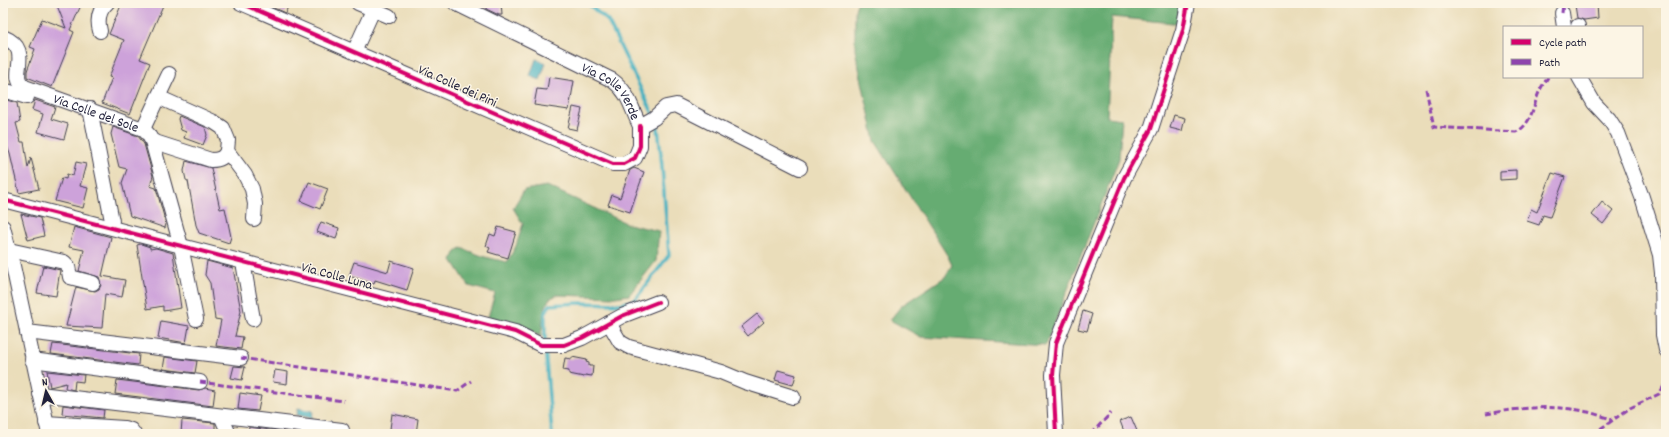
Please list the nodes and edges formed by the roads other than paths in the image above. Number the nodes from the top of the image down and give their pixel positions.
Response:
1 (107, 3) edge
2 (241, 3) edge
3 (358, 3) edge
4 (455, 3) edge
5 (1188, 3) edge
6 (373, 10) junction
7 (1562, 13) dead end
8 (389, 16) dead end
9 (1572, 26) edge
10 (100, 31) dead end
11 (3, 37) edge
12 (354, 52) junction
13 (169, 74) dead end
14 (1580, 78) edge
15 (3, 90) edge
16 (27, 97) dead end
17 (158, 97) junction
18 (90, 109) junction
19 (649, 120) junction
20 (143, 129) junction
21 (152, 141) junction
22 (227, 151) junction
23 (800, 168) dead end
24 (3, 200) edge
25 (254, 219) dead end
26 (112, 221) dead end
27 (3, 227) edge
28 (181, 246) junction
29 (9, 250) junction
30 (243, 262) junction
31 (93, 283) dead end
32 (658, 302) dead end
33 (196, 319) dead end
34 (253, 320) dead end
35 (609, 323) junction
36 (27, 332) junction
37 (1666, 350) edge
38 (241, 358) dead end
39 (32, 360) junction
40 (200, 382) dead end
41 (40, 394) junction
42 (793, 396) dead end
43 (221, 416) junction
44 (47, 428) edge
45 (342, 430) dead end
46 (134, 434) edge
47 (229, 434) edge
48 (1056, 434) edge

1 - 10 street
2 - 12 street, Via Colle dei Pini
3 - 6 street
4 - 19 street, Via Colle Verde
5 - 48 street
6 - 8 street
6 - 12 street
7 - 9 street
11 - 18 street, Via Colle del Sole
12 - 19 street, Via Colle dei Pini
13 - 17 street, Via Colle del Sole
14 - 37 street
15 - 16 street
17 - 20 street, Via Colle del Sole
17 - 22 street
18 - 20 street, Via Colle del Sole
18 - 26 street
19 - 23 street, Via Colle Verde
20 - 21 street
21 - 22 street
21 - 28 street
22 - 25 street
24 - 28 street, Via Colle Luna
27 - 29 street
28 - 30 street, Via Colle Luna
28 - 33 street
29 - 31 street
29 - 36 street
30 - 34 street
30 - 35 street, Via Colle Luna
32 - 35 street, Via Colle Luna
35 - 42 street
36 - 38 street
36 - 39 street
39 - 40 street
39 - 41 street
41 - 43 street
41 - 44 street
43 - 45 street
43 - 47 street
44 - 46 street

